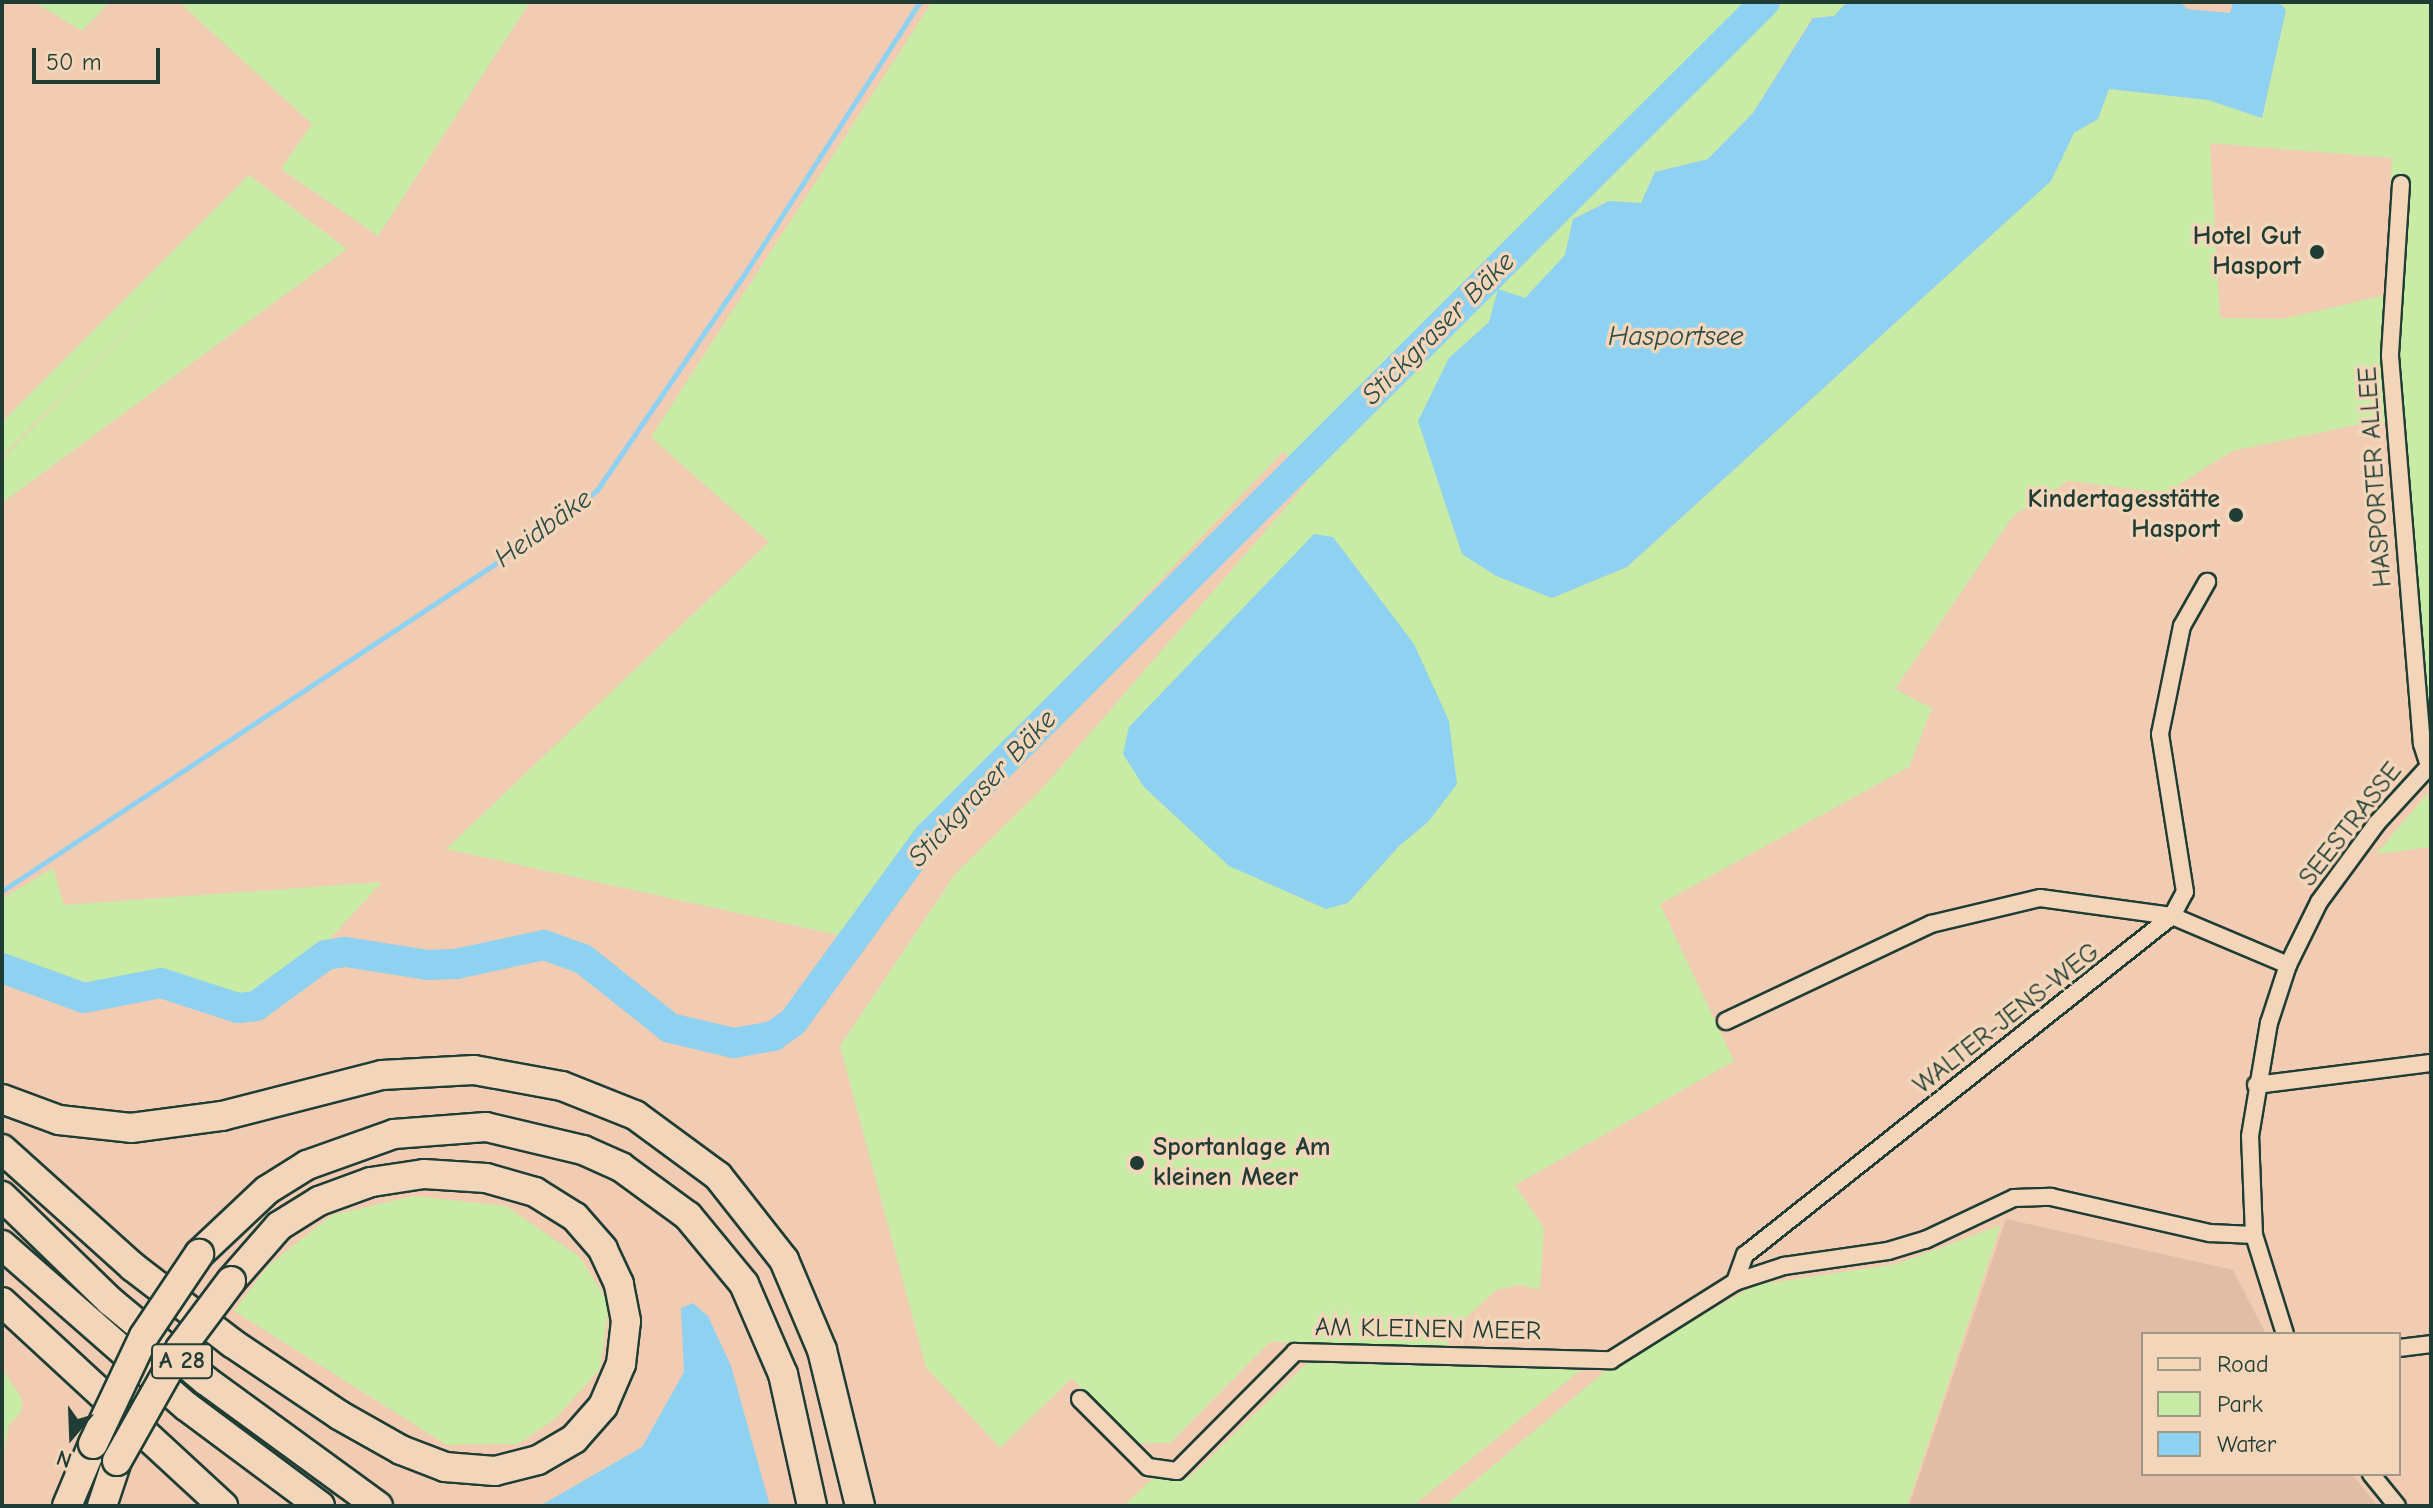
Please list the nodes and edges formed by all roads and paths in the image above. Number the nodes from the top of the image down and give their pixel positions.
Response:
1 (2401, 184) dead end
2 (2207, 582) dead end
3 (2430, 764) edge
4 (2172, 916) junction
5 (2288, 965) junction
6 (1726, 1021) dead end
7 (2431, 1063) edge
8 (2256, 1085) junction
9 (2, 1099) edge
10 (2, 1149) edge
11 (1868, 1156) joint
12 (2, 1196) edge
13 (2254, 1235) junction
14 (2, 1245) edge
15 (1735, 1282) junction
16 (2, 1302) edge
17 (2284, 1332) edge
18 (2431, 1344) edge
19 (2401, 1348) edge
20 (1080, 1399) dead end
21 (2373, 1476) edge
22 (813, 1501) edge
23 (67, 1506) edge
24 (102, 1506) edge
25 (223, 1506) edge
26 (320, 1506) edge
27 (378, 1506) edge
28 (860, 1506) edge
29 (2397, 1506) edge

1 - 3 street, HASPORTER ALLEE
2 - 4 street
3 - 5 street, SEESTRASSE
4 - 5 street
4 - 6 street
4 - 11 street, WALTER-JENS-WEG
5 - 8 street, SEESTRASSE
7 - 8 street
8 - 13 street, SEESTRASSE
9 - 28 highway
10 - 24 highway, bridge
11 - 15 street, AM KLEINEN MEER
12 - 27 highway, A 28
13 - 15 street, AM KLEINEN MEER
13 - 17 street, SEESTRASSE
14 - 26 highway, A 28
15 - 20 street, AM KLEINEN MEER
16 - 25 highway
18 - 19 street
21 - 29 street
22 - 23 highway, bridge

